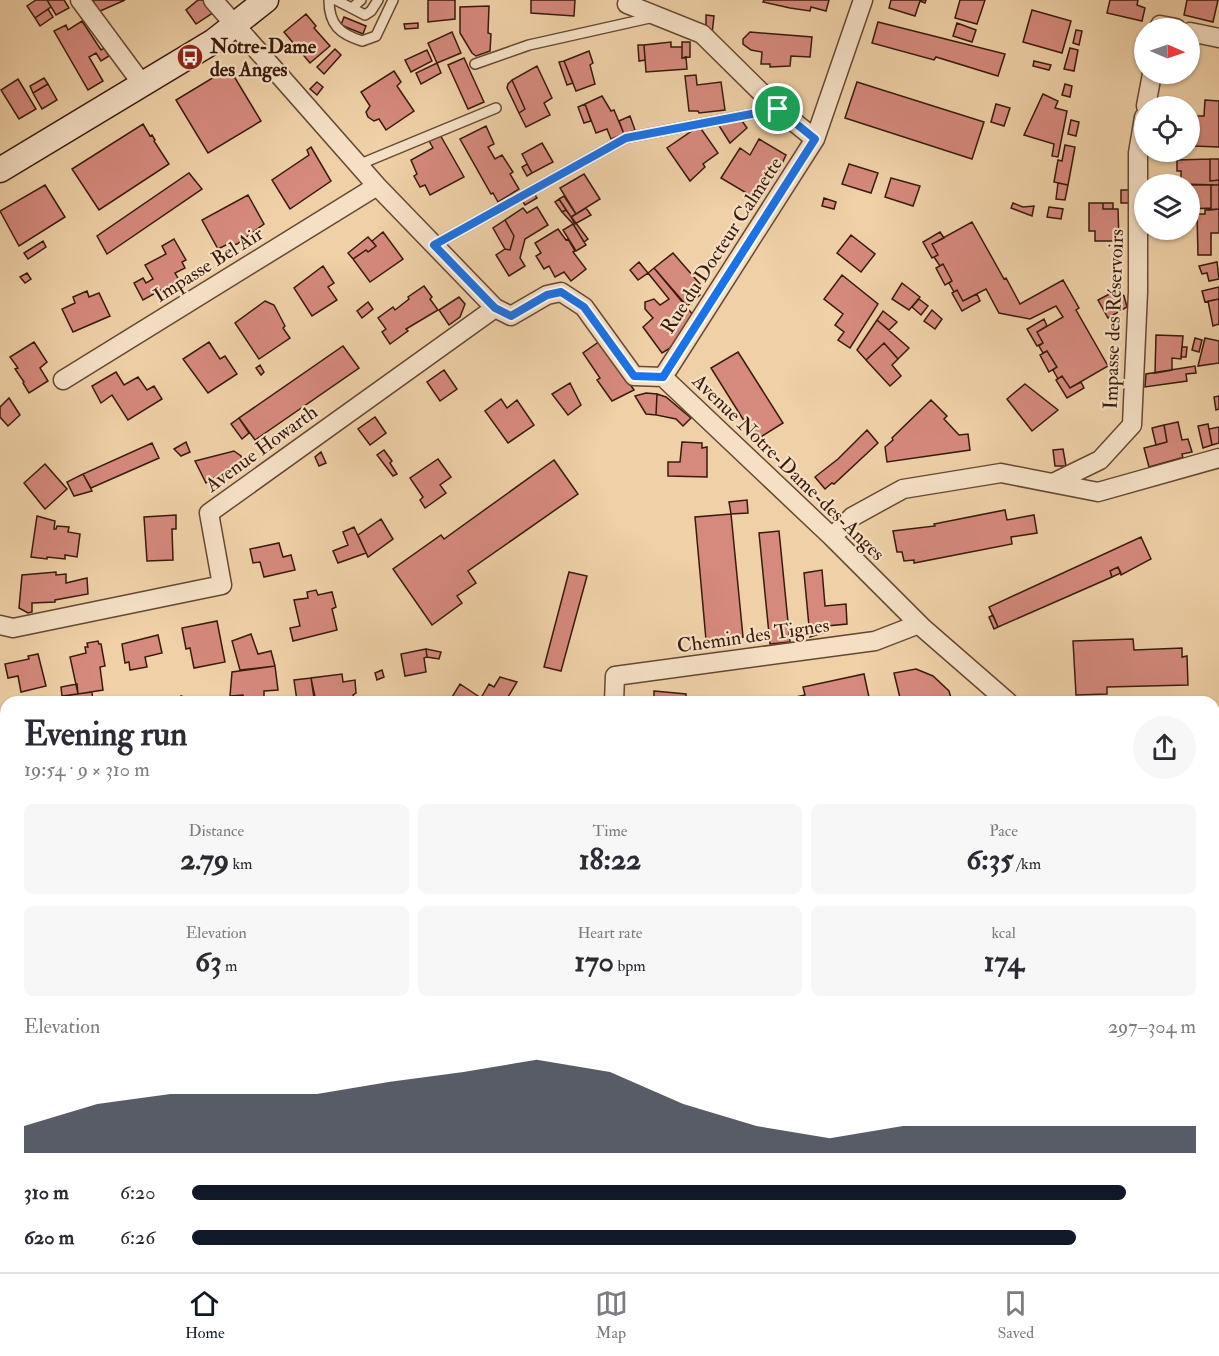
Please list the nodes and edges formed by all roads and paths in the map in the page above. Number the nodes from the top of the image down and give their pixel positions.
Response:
1 (80, 0) edge
2 (213, 0) edge
3 (266, 0) edge
4 (329, 0) edge
5 (361, 0) edge
6 (378, 0) edge
7 (393, 0) edge
8 (863, 0) edge
9 (340, 1) edge
10 (352, 8) junction
11 (642, 8) edge
12 (235, 26) junction
13 (1200, 34) edge
14 (1219, 38) edge
15 (475, 64) dead end
16 (143, 85) junction
17 (496, 108) dead end
18 (778, 109) junction
19 (815, 139) junction
20 (1138, 162) edge
21 (358, 165) junction
22 (0, 170) edge
23 (377, 186) junction
24 (434, 245) junction
25 (495, 308) junction
26 (663, 377) junction
27 (63, 380) dead end
28 (1219, 458) edge
29 (1055, 482) junction
30 (832, 537) junction
31 (919, 624) junction
32 (0, 625) edge
33 (614, 696) edge
34 (1001, 696) edge

1 - 16 street
2 - 12 street
3 - 12 street
4 - 7 lane
5 - 10 lane
6 - 10 lane
8 - 19 street, Rue du Docteur Calmette
9 - 10 lane
11 - 15 lane
11 - 18 street
12 - 16 street
12 - 21 street
13 - 14 street
16 - 22 street
17 - 21 lane
18 - 19 street
18 - 24 lane
19 - 26 street, Rue du Docteur Calmette
20 - 29 street, Impasse des Réservoirs
21 - 23 street
23 - 24 street
23 - 27 street, Impasse Bel Air
24 - 25 street
25 - 26 street, Avenue Notre-Dame-des-Anges
25 - 32 street, Avenue Howarth
26 - 30 street, Avenue Notre-Dame-des-Anges
28 - 29 street
29 - 30 street
30 - 31 street, Avenue Notre-Dame-des-Anges
31 - 33 street, Chemin des Tignes
31 - 34 street, Avenue Notre-Dame-des-Anges

